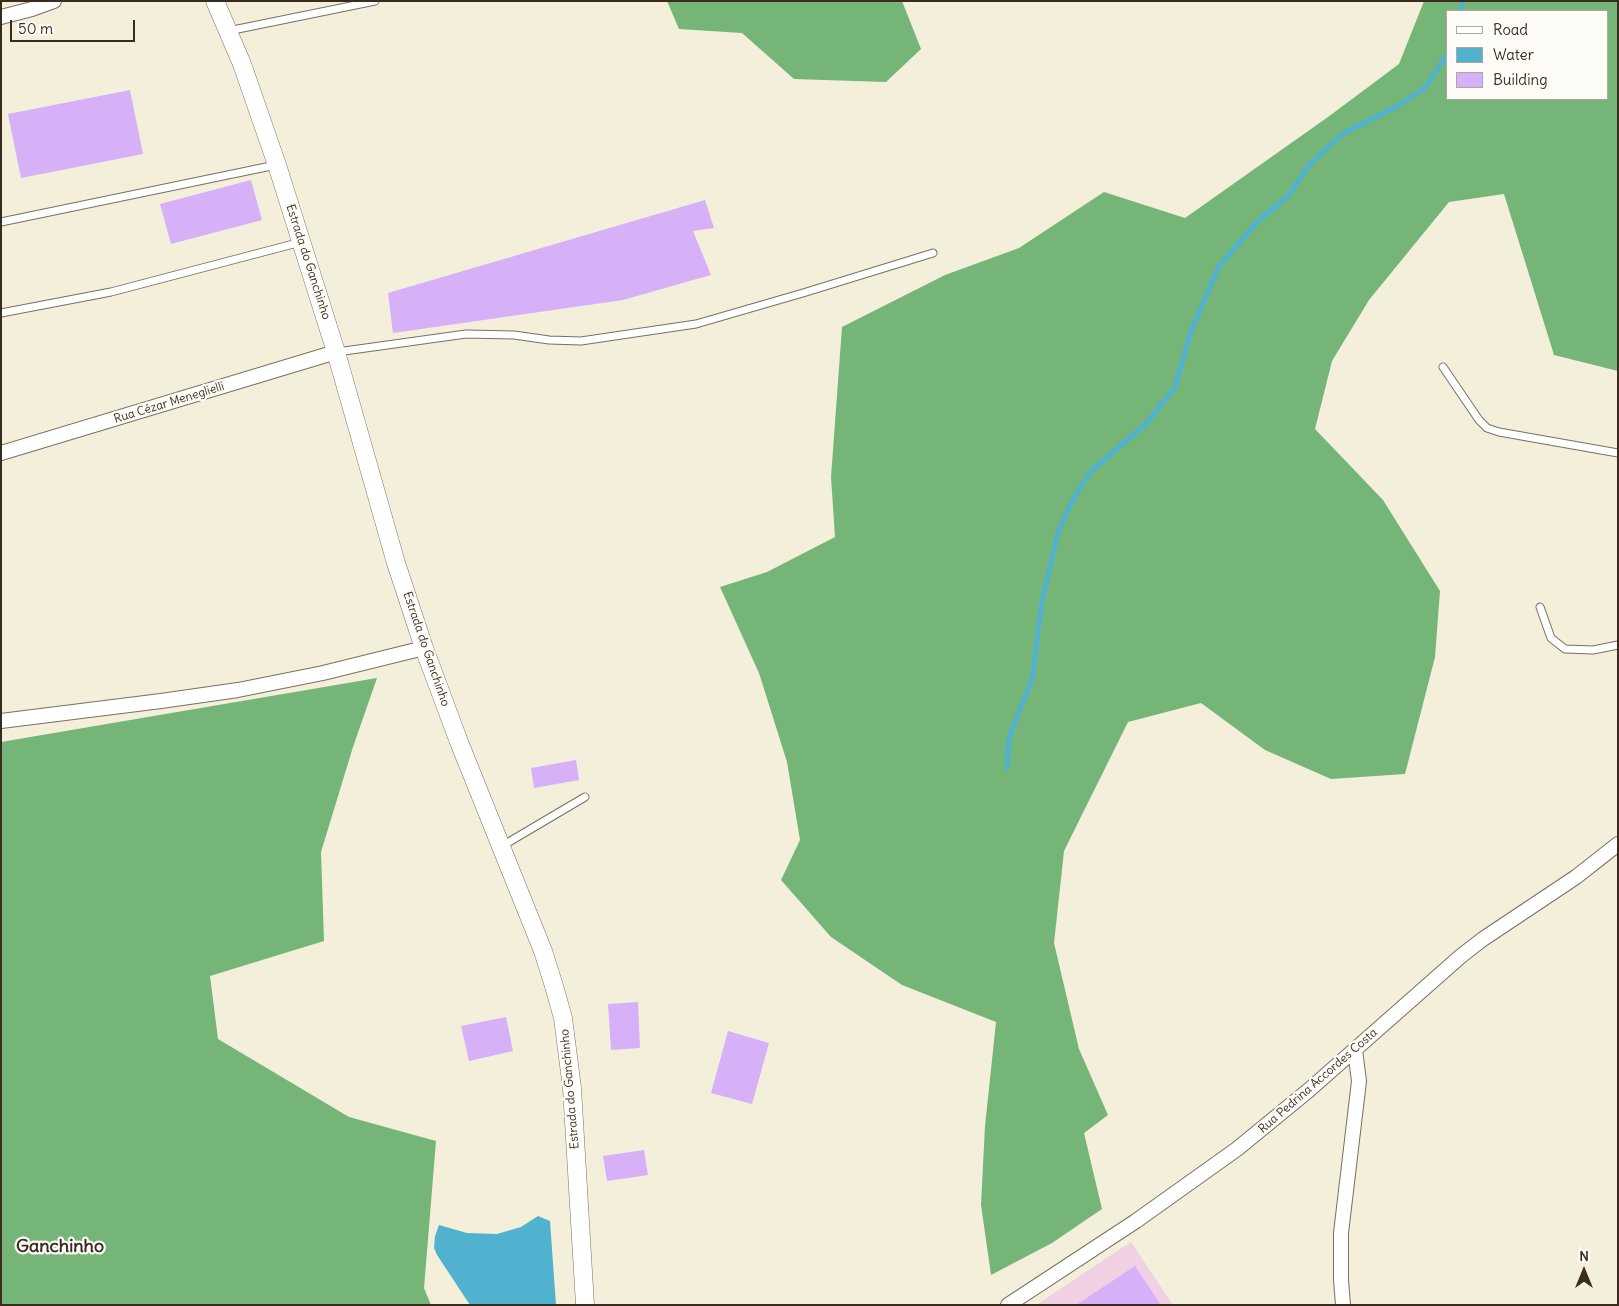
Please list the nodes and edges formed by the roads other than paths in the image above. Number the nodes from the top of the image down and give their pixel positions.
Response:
1 (54, 1) edge
2 (215, 1) edge
3 (374, 1) edge
4 (1, 17) edge
5 (228, 32) junction
6 (277, 165) junction
7 (1, 222) edge
8 (301, 242) junction
9 (933, 252) dead end
10 (1, 313) edge
11 (336, 352) junction
12 (1443, 367) dead end
13 (1618, 453) edge
14 (1, 454) edge
15 (1540, 607) dead end
16 (1618, 645) edge
17 (424, 648) junction
18 (1, 721) edge
19 (586, 797) dead end
20 (1618, 844) edge
21 (501, 846) junction
22 (1355, 1050) junction
23 (585, 1305) edge
24 (1008, 1305) edge
25 (1343, 1305) edge

1 - 4 street
2 - 5 street, Estrada do Ganchinho
3 - 5 lane
5 - 6 street, Estrada do Ganchinho
6 - 7 lane
6 - 8 street, Estrada do Ganchinho
8 - 10 lane
8 - 11 street, Estrada do Ganchinho
9 - 11 lane
11 - 14 street, Rua Cézar Meneglielli
11 - 17 street, Estrada do Ganchinho
12 - 13 lane
15 - 16 lane
17 - 18 street
17 - 21 street, Estrada do Ganchinho
19 - 21 lane
20 - 22 street, Rua Pedrina Accordes Costa
21 - 23 street, Estrada do Ganchinho
22 - 24 street, Rua Pedrina Accordes Costa
22 - 25 street

